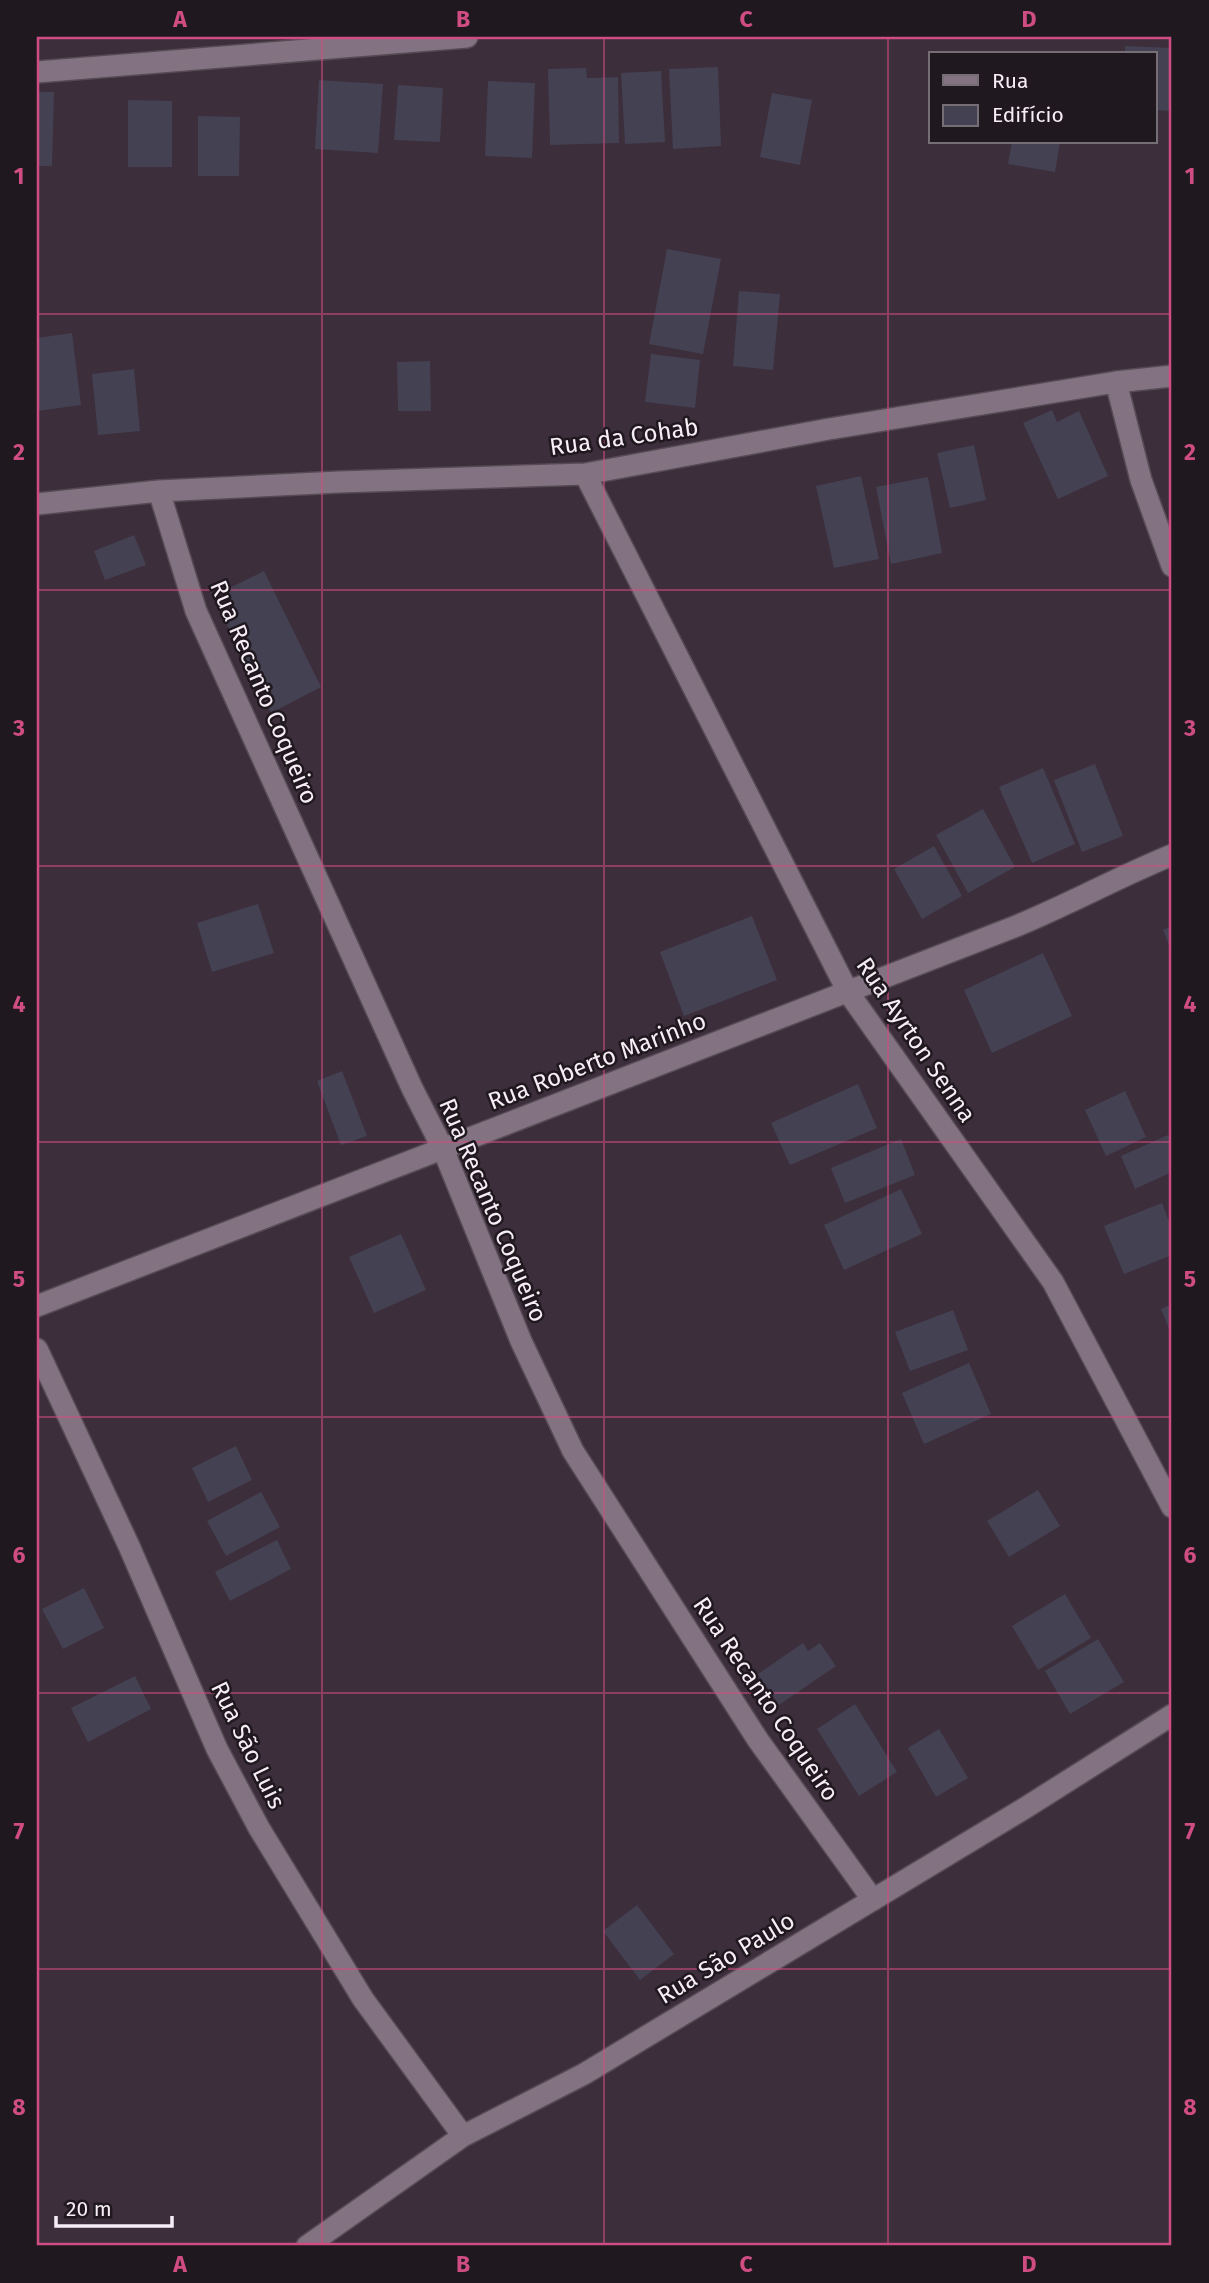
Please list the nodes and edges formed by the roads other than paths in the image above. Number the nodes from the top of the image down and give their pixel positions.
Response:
1 (467, 37) edge
2 (37, 72) edge
3 (1172, 376) edge
4 (1116, 382) junction
5 (585, 474) junction
6 (159, 491) junction
7 (37, 504) edge
8 (1172, 565) edge
9 (1172, 855) edge
10 (848, 992) junction
11 (443, 1149) junction
12 (37, 1306) edge
13 (37, 1349) edge
14 (1172, 1507) edge
15 (1172, 1714) edge
16 (873, 1900) junction
17 (463, 2136) junction
18 (307, 2246) edge

1 - 2 street
3 - 4 street, Rua da Cohab
4 - 5 street, Rua da Cohab
4 - 8 street
5 - 6 street, Rua da Cohab
5 - 10 street, Rua Ayrton Senna
6 - 7 street, Rua da Cohab
6 - 11 street, Rua Recanto Coqueiro
9 - 10 street, Rua Roberto Marinho
10 - 11 street, Rua Roberto Marinho
10 - 14 street, Rua Ayrton Senna
11 - 12 street, Rua Roberto Marinho
11 - 16 street, Rua Recanto Coqueiro
13 - 17 street, Rua São Luis
15 - 16 street, Rua São Paulo
16 - 17 street, Rua São Paulo
17 - 18 street, Rua São Paulo

